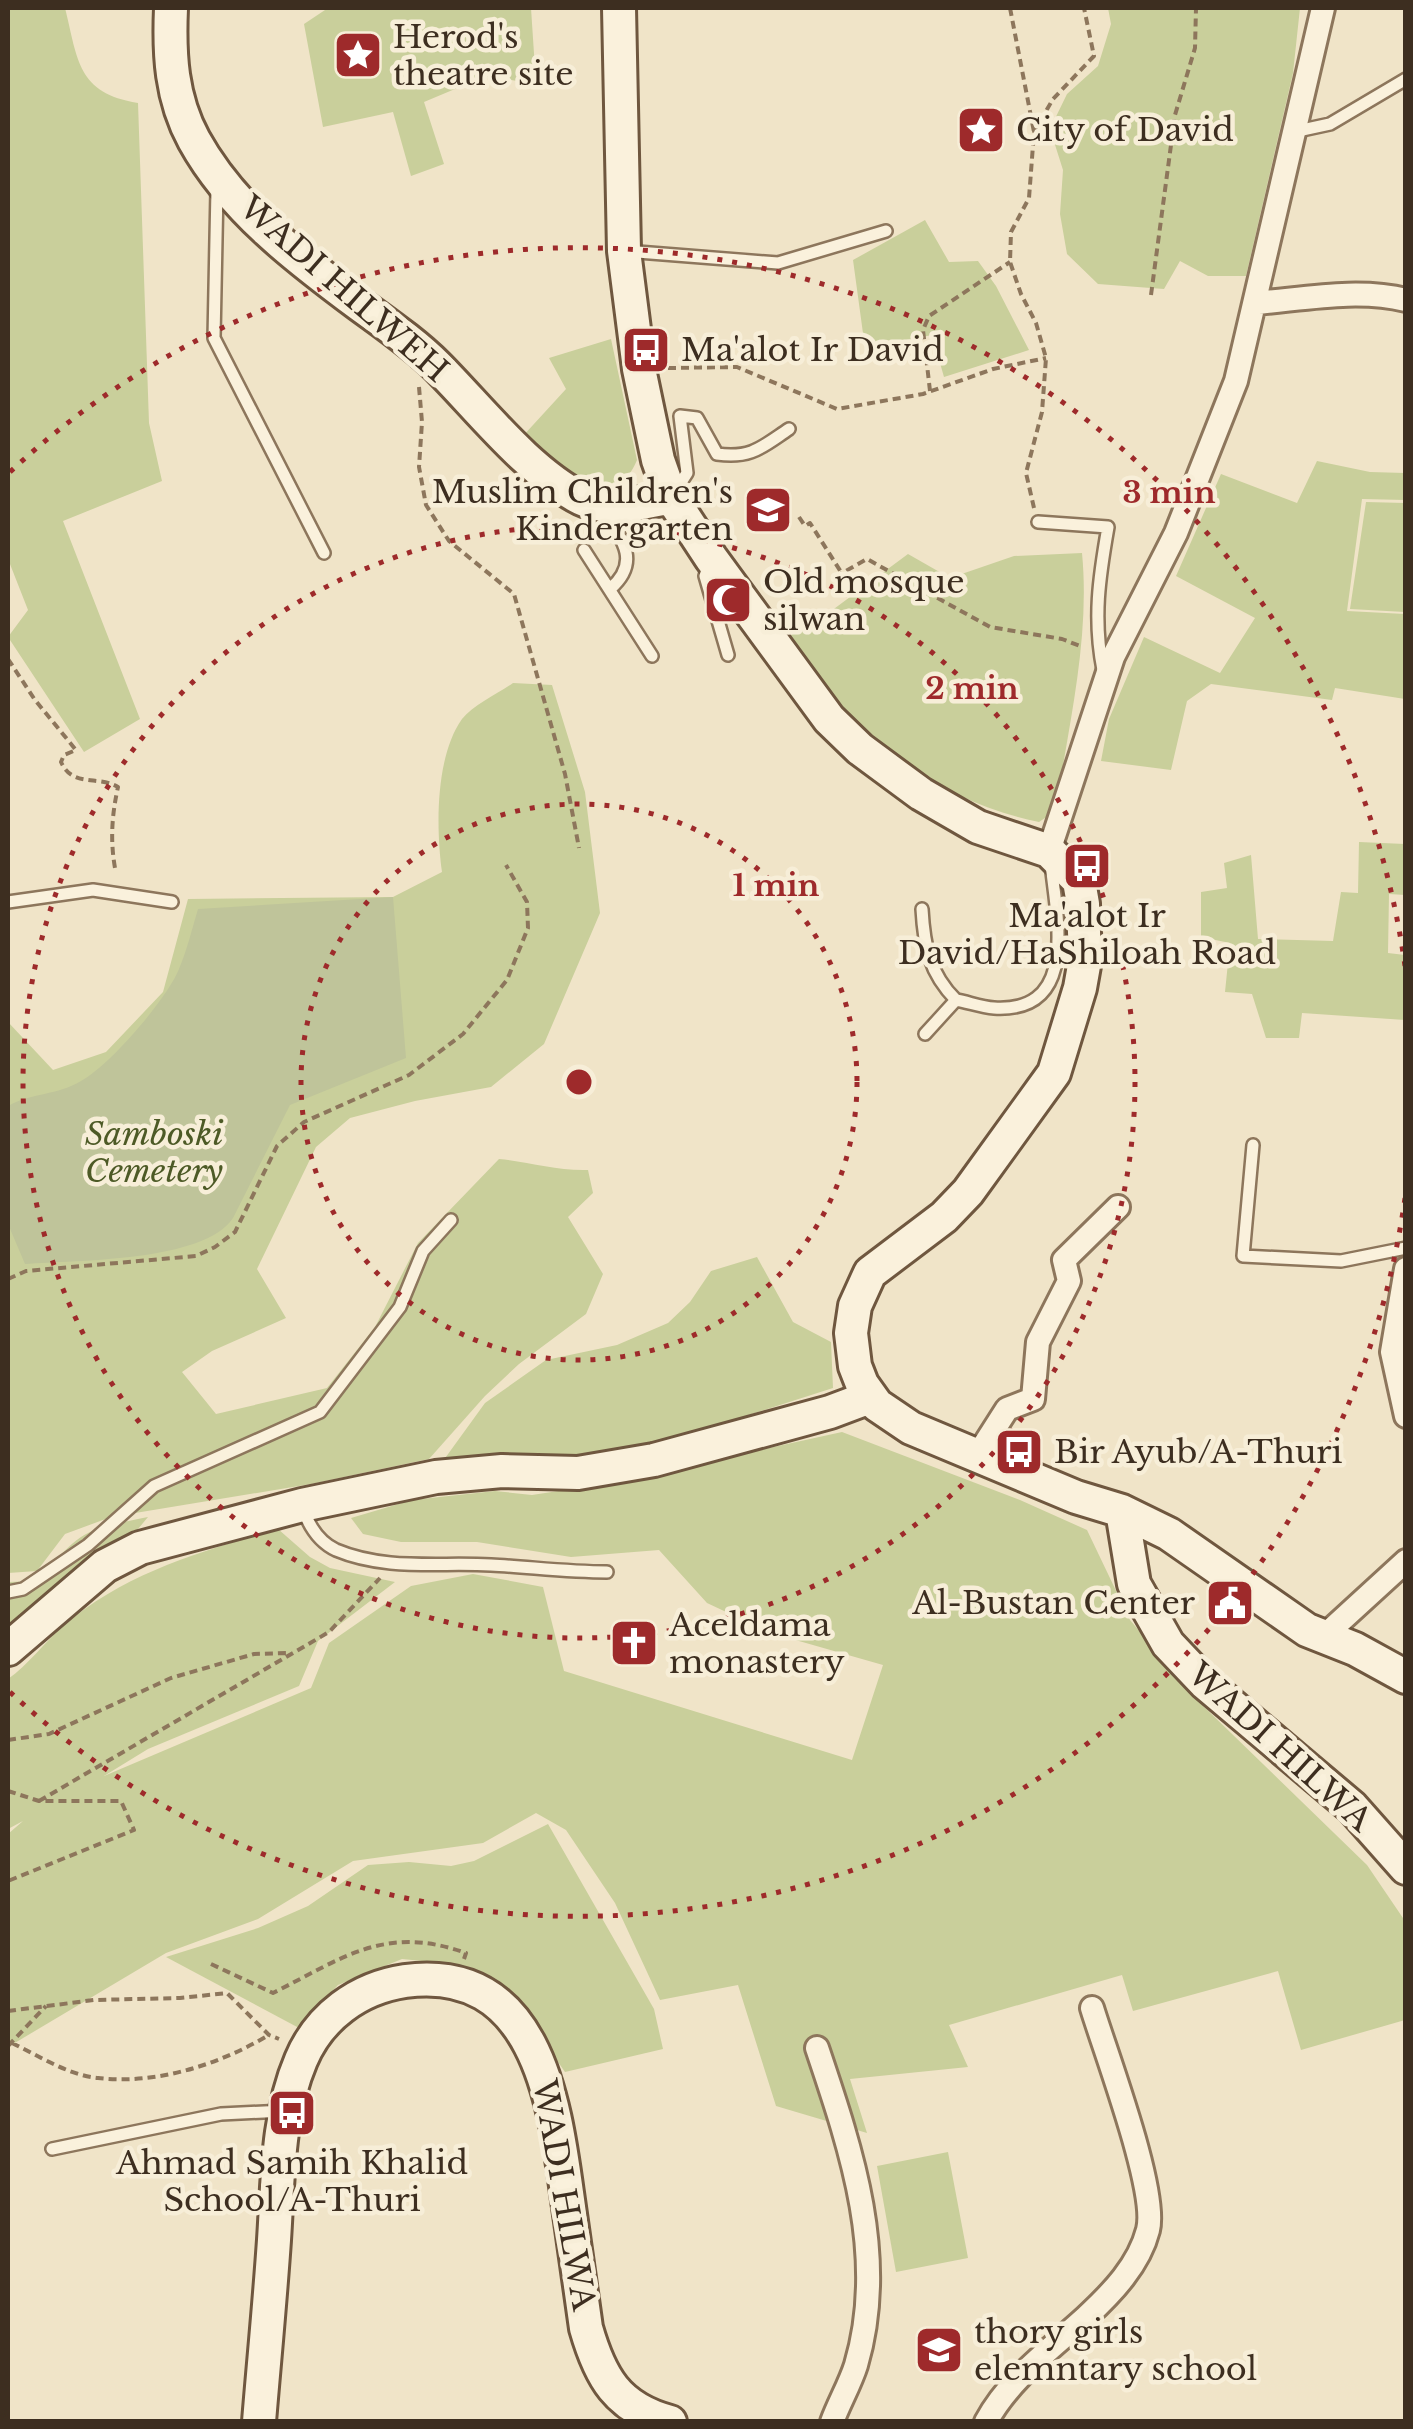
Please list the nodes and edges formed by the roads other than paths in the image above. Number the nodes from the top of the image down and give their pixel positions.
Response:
1 (171, 8) edge
2 (619, 8) edge
3 (1323, 8) edge
4 (1406, 80) edge
5 (1292, 132) junction
6 (217, 172) junction
7 (886, 231) dead end
8 (624, 251) junction
9 (1406, 300) edge
10 (1255, 303) junction
11 (789, 430) dead end
12 (671, 498) junction
13 (598, 505) junction
14 (1038, 522) road end
15 (584, 550) dead end
16 (324, 553) dead end
17 (711, 558) junction
18 (610, 589) junction
19 (728, 655) dead end
20 (652, 656) dead end
21 (1106, 680) junction
22 (1049, 852) junction
23 (8, 902) edge
24 (172, 902) dead end
25 (922, 909) dead end
26 (956, 1000) junction
27 (925, 1034) dead end
28 (1254, 1145) dead end
29 (1118, 1208) dead end
30 (451, 1220) dead end
31 (1406, 1248) edge
32 (1406, 1269) edge
33 (870, 1396) junction
34 (1406, 1416) edge
35 (978, 1456) junction
36 (302, 1505) junction
37 (1122, 1511) junction
38 (1406, 1561) edge
39 (607, 1572) dead end
40 (8, 1592) edge
41 (1323, 1636) junction
42 (8, 1648) edge
43 (1406, 1677) edge
44 (1406, 1868) edge
45 (1092, 2008) dead end
46 (817, 2048) dead end
47 (286, 2111) junction
48 (52, 2150) dead end
49 (259, 2422) edge
50 (670, 2422) edge
51 (832, 2422) edge
52 (986, 2422) edge

1 - 6 street, WADI HILWEH
2 - 8 street
3 - 5 street
4 - 5 lane
5 - 10 street
6 - 13 street, WADI HILWEH
6 - 16 lane
7 - 8 lane
8 - 12 street
9 - 10 street
10 - 21 street
11 - 12 lane
12 - 13 street
12 - 17 street
13 - 18 lane
14 - 21 lane
15 - 18 lane
17 - 19 lane
17 - 22 street
18 - 20 lane
21 - 22 street
22 - 26 lane
22 - 33 street
23 - 24 lane
25 - 26 lane
26 - 27 lane
28 - 31 lane
29 - 35 street
30 - 40 lane
32 - 34 street
33 - 35 street
33 - 36 street
35 - 37 street
36 - 39 lane
36 - 42 street
37 - 41 street
37 - 44 street, WADI HILWA
38 - 41 street
41 - 43 street
45 - 52 street
46 - 51 street
47 - 48 lane
47 - 49 street, WADI HILWA
47 - 50 street, WADI HILWA

